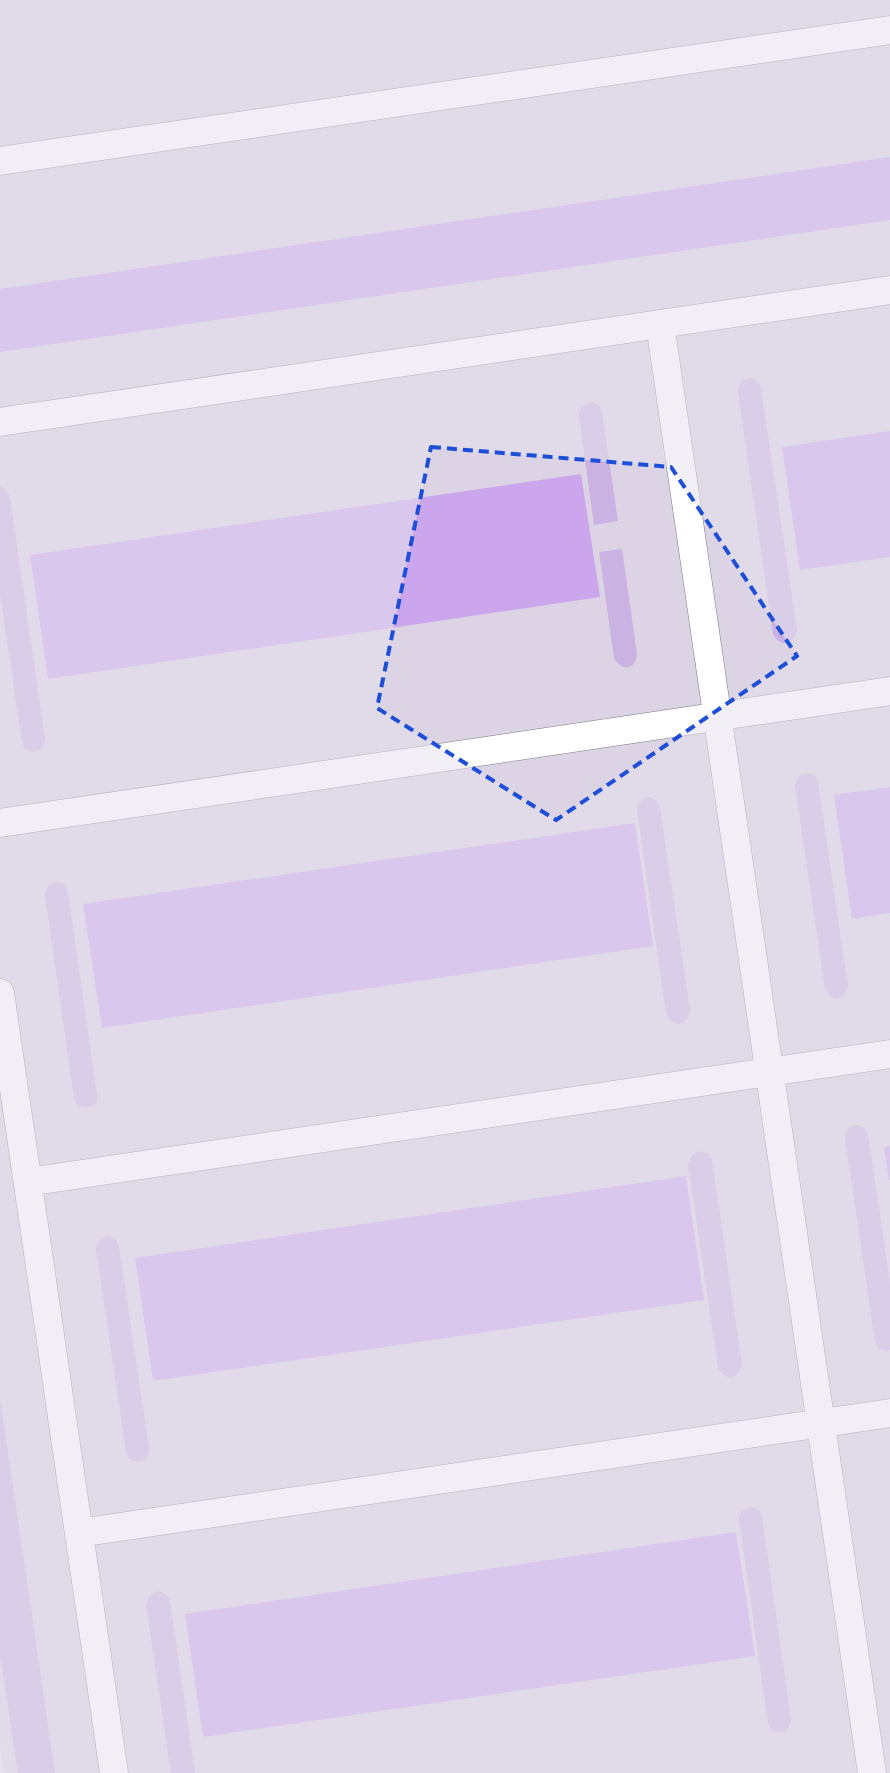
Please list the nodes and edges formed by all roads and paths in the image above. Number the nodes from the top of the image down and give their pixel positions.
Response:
1 (890, 30) edge
2 (0, 161) edge
3 (890, 290) edge
4 (660, 324) junction
5 (0, 422) edge
6 (890, 692) edge
7 (717, 717) junction
8 (0, 823) edge
9 (0, 993) edge
10 (890, 1054) edge
11 (769, 1072) junction
12 (28, 1182) junction
13 (890, 1413) edge
14 (821, 1423) junction
15 (79, 1533) junction
16 (114, 1773) edge
17 (872, 1773) edge

1 - 2 lane
3 - 4 lane
4 - 5 lane
4 - 7 lane
6 - 7 lane
7 - 8 lane
7 - 11 lane
9 - 12 lane
10 - 11 lane
11 - 12 lane
11 - 14 lane
12 - 15 lane
13 - 14 lane
14 - 15 lane
14 - 17 lane
15 - 16 lane

